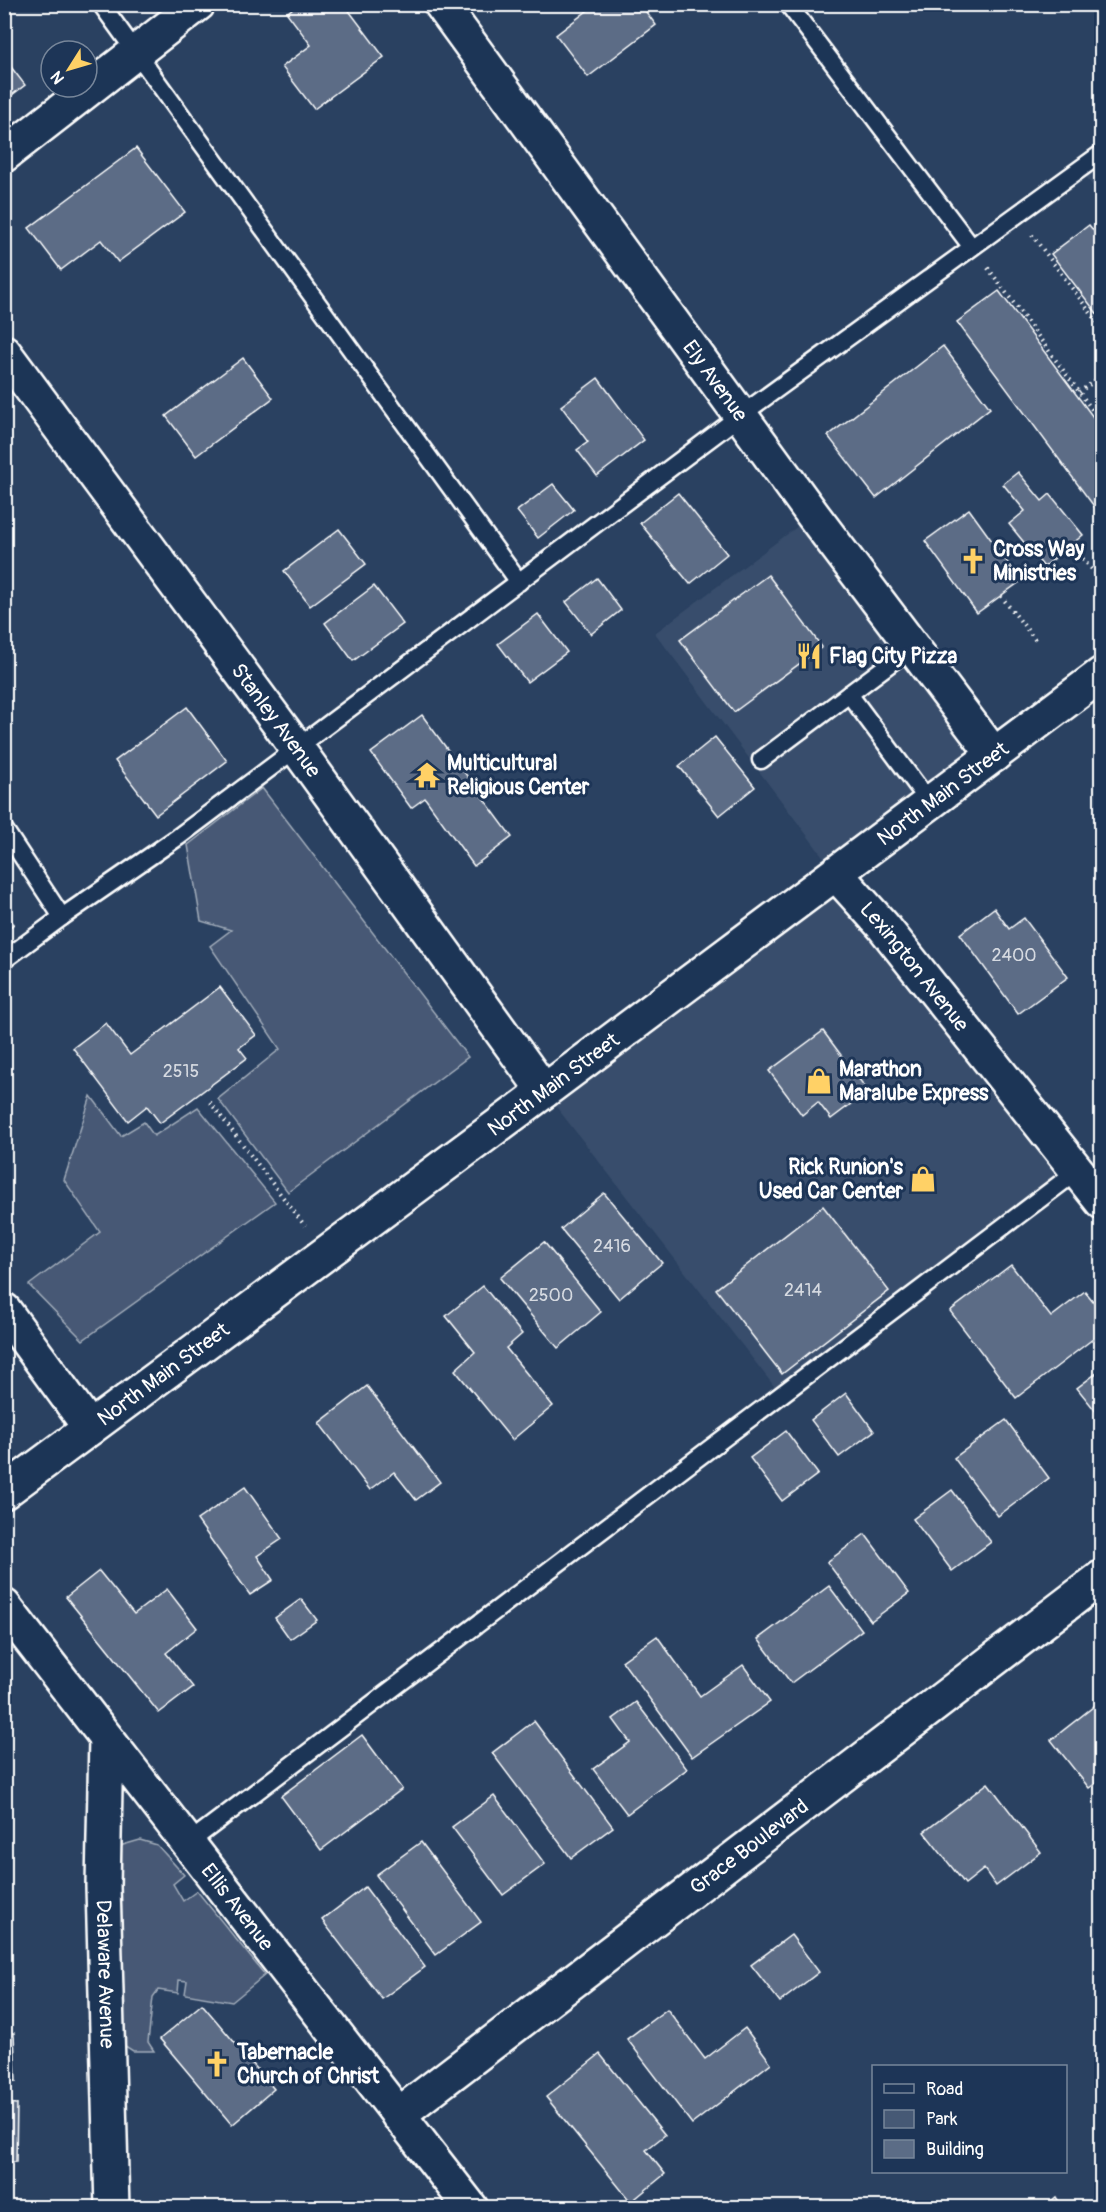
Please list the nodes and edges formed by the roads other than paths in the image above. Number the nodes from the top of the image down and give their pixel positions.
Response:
1 (102, 4) edge
2 (198, 4) edge
3 (441, 4) edge
4 (788, 4) edge
5 (137, 52) junction
6 (1101, 153) edge
7 (4, 155) edge
8 (971, 246) junction
9 (4, 352) edge
10 (741, 415) junction
11 (519, 582) junction
12 (912, 647) junction
13 (1101, 674) edge
14 (849, 694) junction
15 (296, 747) junction
16 (994, 755) junction
17 (761, 760) dead end
18 (930, 803) junction
19 (4, 829) edge
20 (837, 874) junction
21 (62, 917) junction
22 (4, 960) edge
23 (544, 1091) junction
24 (1077, 1171) junction
25 (1101, 1202) edge
26 (4, 1310) edge
27 (90, 1428) junction
28 (4, 1492) edge
29 (1101, 1577) edge
30 (4, 1606) edge
31 (105, 1738) junction
32 (187, 1844) junction
33 (399, 2115) junction
34 (112, 2208) edge
35 (471, 2208) edge

1 - 5 lane
2 - 5 street
3 - 10 street, Ely Avenue
4 - 8 lane
5 - 7 street
5 - 11 lane
6 - 8 lane
8 - 10 lane
9 - 15 street, Stanley Avenue
10 - 11 lane
10 - 12 street, Ely Avenue
11 - 15 lane
12 - 14 lane
12 - 16 street, Ely Avenue
13 - 16 street, North Main Street
14 - 17 lane
14 - 18 lane
15 - 21 lane
15 - 23 street, Stanley Avenue
16 - 18 street, North Main Street
18 - 20 street, North Main Street
19 - 21 lane
20 - 23 street, North Main Street
20 - 24 street, Lexington Avenue
21 - 22 lane
23 - 27 street, North Main Street
24 - 25 street, Lexington Avenue
24 - 32 lane
26 - 27 street
27 - 28 street, North Main Street
29 - 33 street, Grace Boulevard
30 - 31 street, Ellis Avenue
31 - 32 street, Ellis Avenue
31 - 34 street, Delaware Avenue
32 - 33 street, Ellis Avenue
33 - 35 street, Ellis Avenue

